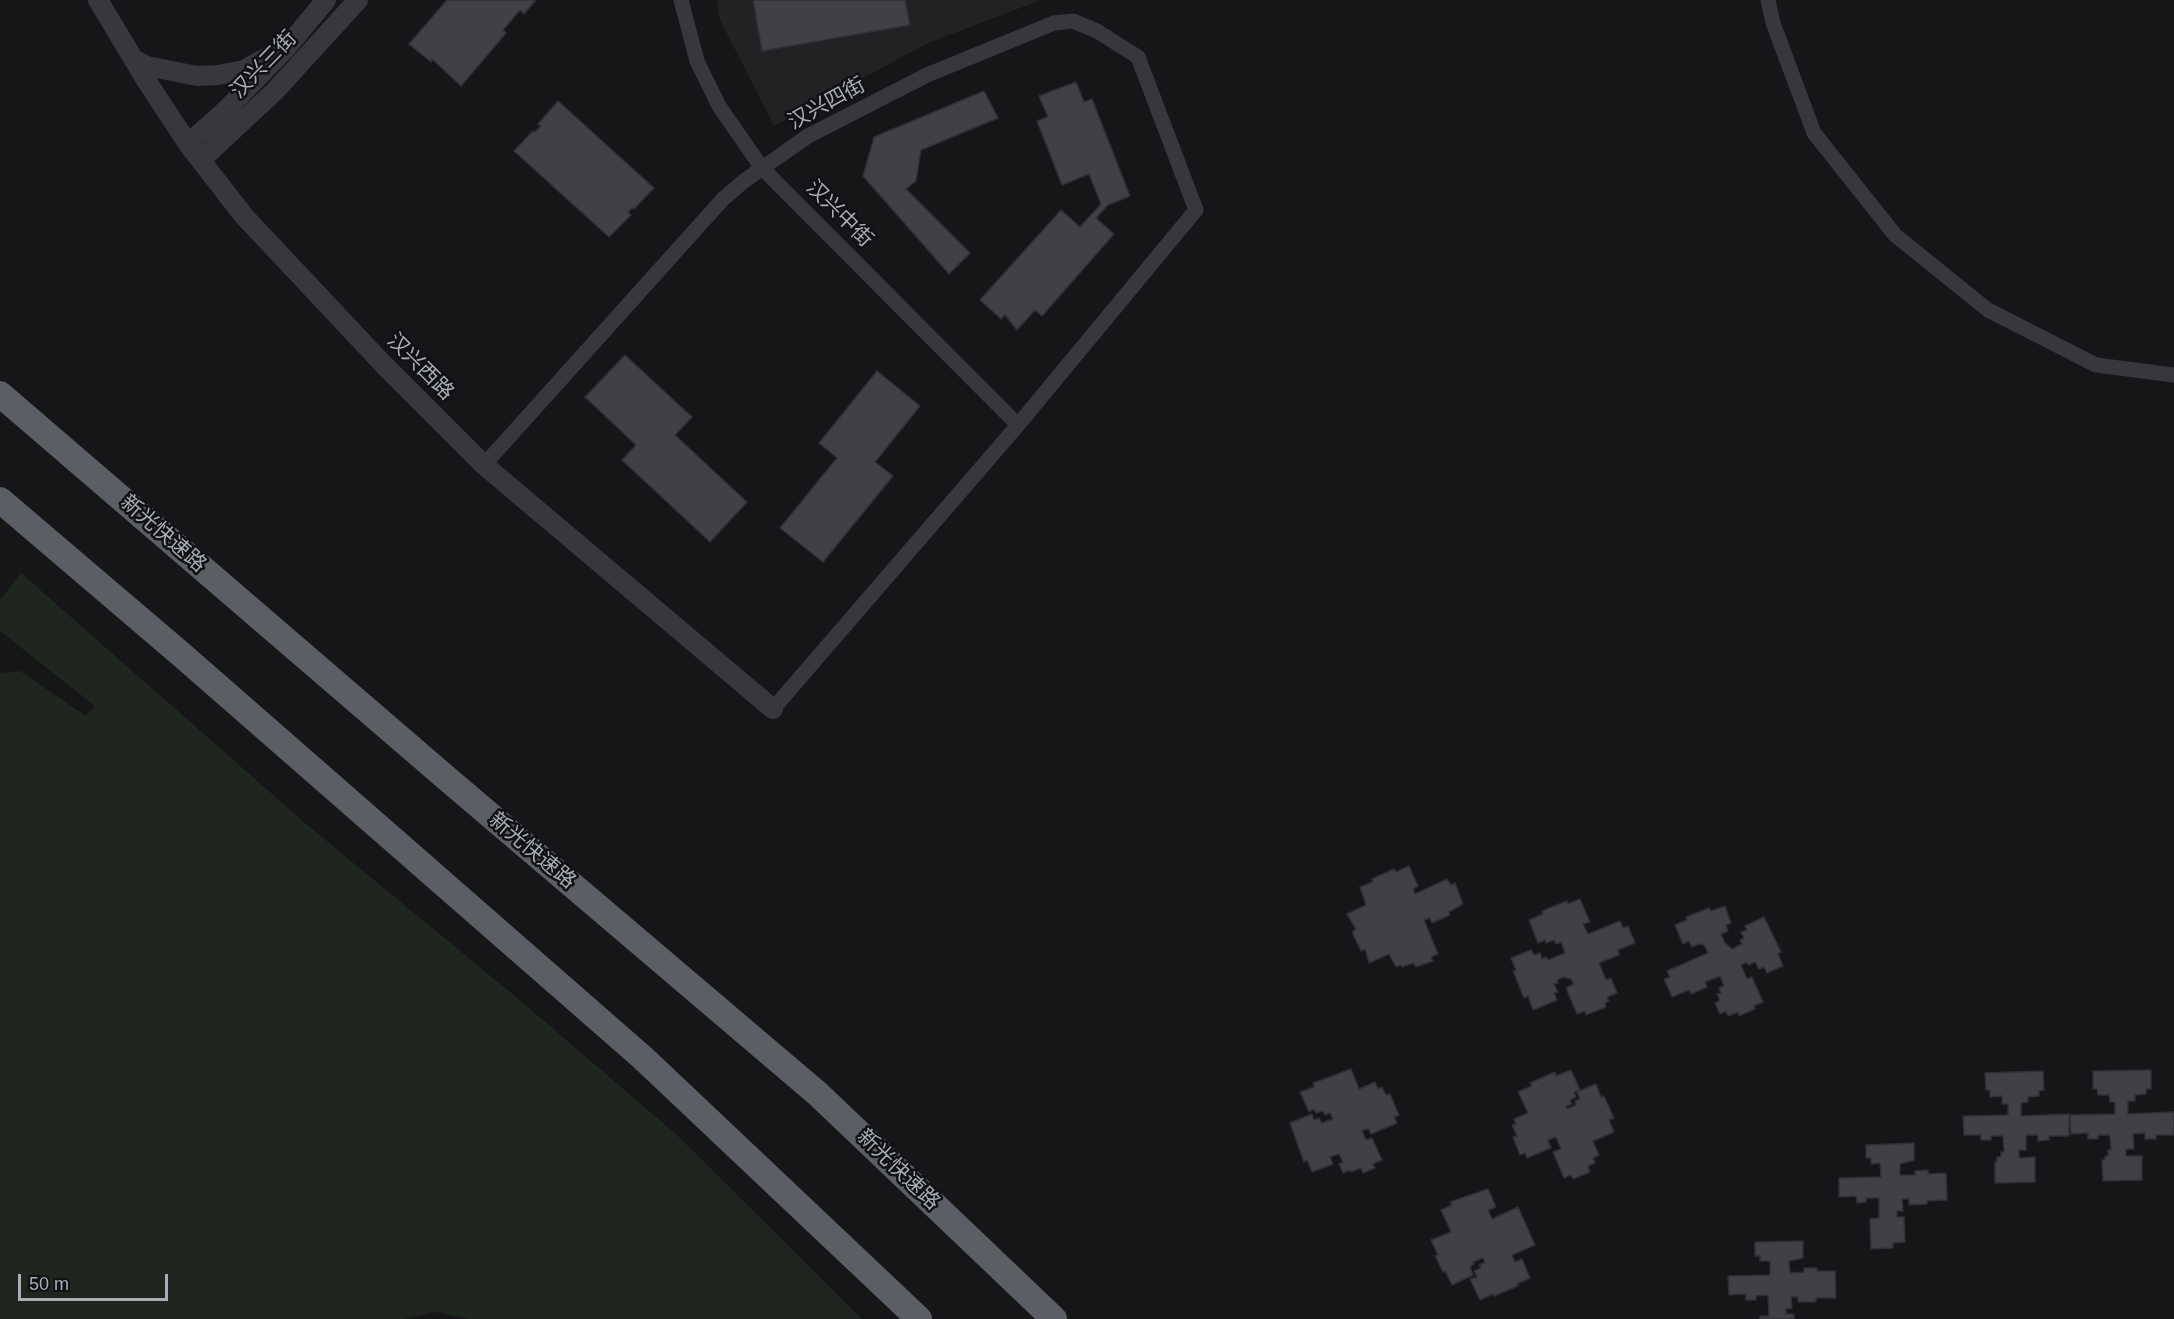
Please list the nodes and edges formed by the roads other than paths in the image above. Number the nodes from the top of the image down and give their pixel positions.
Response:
1 (98, 0) edge
2 (326, 0) edge
3 (358, 0) edge
4 (681, 0) edge
5 (1768, 0) edge
6 (287, 47) junction
7 (133, 59) junction
8 (188, 144) junction
9 (201, 160) junction
10 (762, 168) junction
11 (2174, 375) edge
12 (0, 394) edge
13 (1018, 425) junction
14 (484, 465) junction
15 (0, 500) edge
16 (773, 708) joint
17 (919, 1319) edge
18 (1053, 1319) edge

1 - 7 street, 汉兴西路
2 - 6 street, 汉兴三街
3 - 9 street, 汉兴三街
4 - 10 street, 汉兴中街
5 - 11 street
6 - 7 street
6 - 8 street, 汉兴三街
7 - 8 street, 汉兴西路
8 - 9 street, 汉兴西路
9 - 14 street, 汉兴西路
10 - 13 street, 汉兴中街
10 - 13 street, 汉兴四街
10 - 14 street, 汉兴四街
12 - 18 highway, 新光快速路
13 - 16 street
14 - 16 street, 汉兴西路
15 - 17 highway

